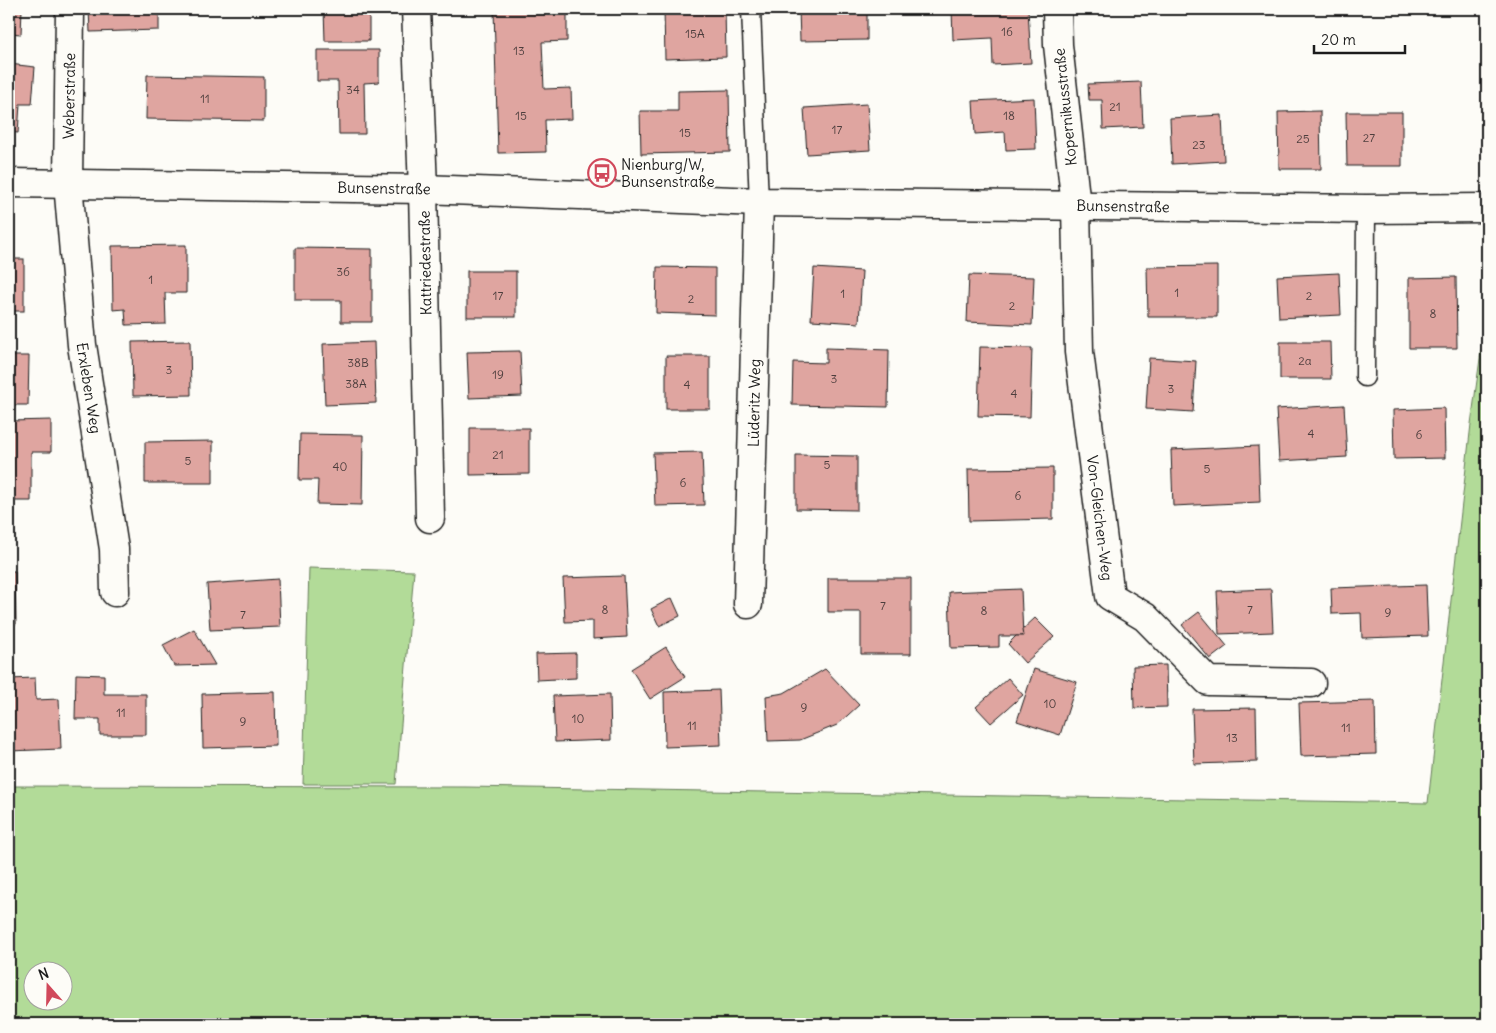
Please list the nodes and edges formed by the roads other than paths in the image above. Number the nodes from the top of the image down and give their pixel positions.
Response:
1 (70, 9) edge
2 (416, 9) edge
3 (751, 9) edge
4 (1057, 9) edge
5 (9, 183) edge
6 (68, 183) junction
7 (424, 189) junction
8 (758, 202) junction
9 (1076, 206) junction
10 (1487, 208) edge
11 (1366, 209) junction
12 (1365, 377) dead end
13 (430, 518) dead end
14 (115, 592) dead end
15 (748, 604) dead end
16 (1312, 683) dead end

1 - 6 street, Weberstraße
2 - 7 street, Kattriedestraße
3 - 8 lane
4 - 9 street, Kopernikusstraße
5 - 6 street, Bunsenstraße
6 - 7 street, Bunsenstraße
6 - 14 street, Erxleben Weg
7 - 8 street, Bunsenstraße
7 - 13 street, Kattriedestraße
8 - 9 street, Bunsenstraße
8 - 15 street, Lüderitz Weg
9 - 11 street, Bunsenstraße
9 - 16 street, Von-Gleichen-Weg
10 - 11 street, Bunsenstraße
11 - 12 lane

